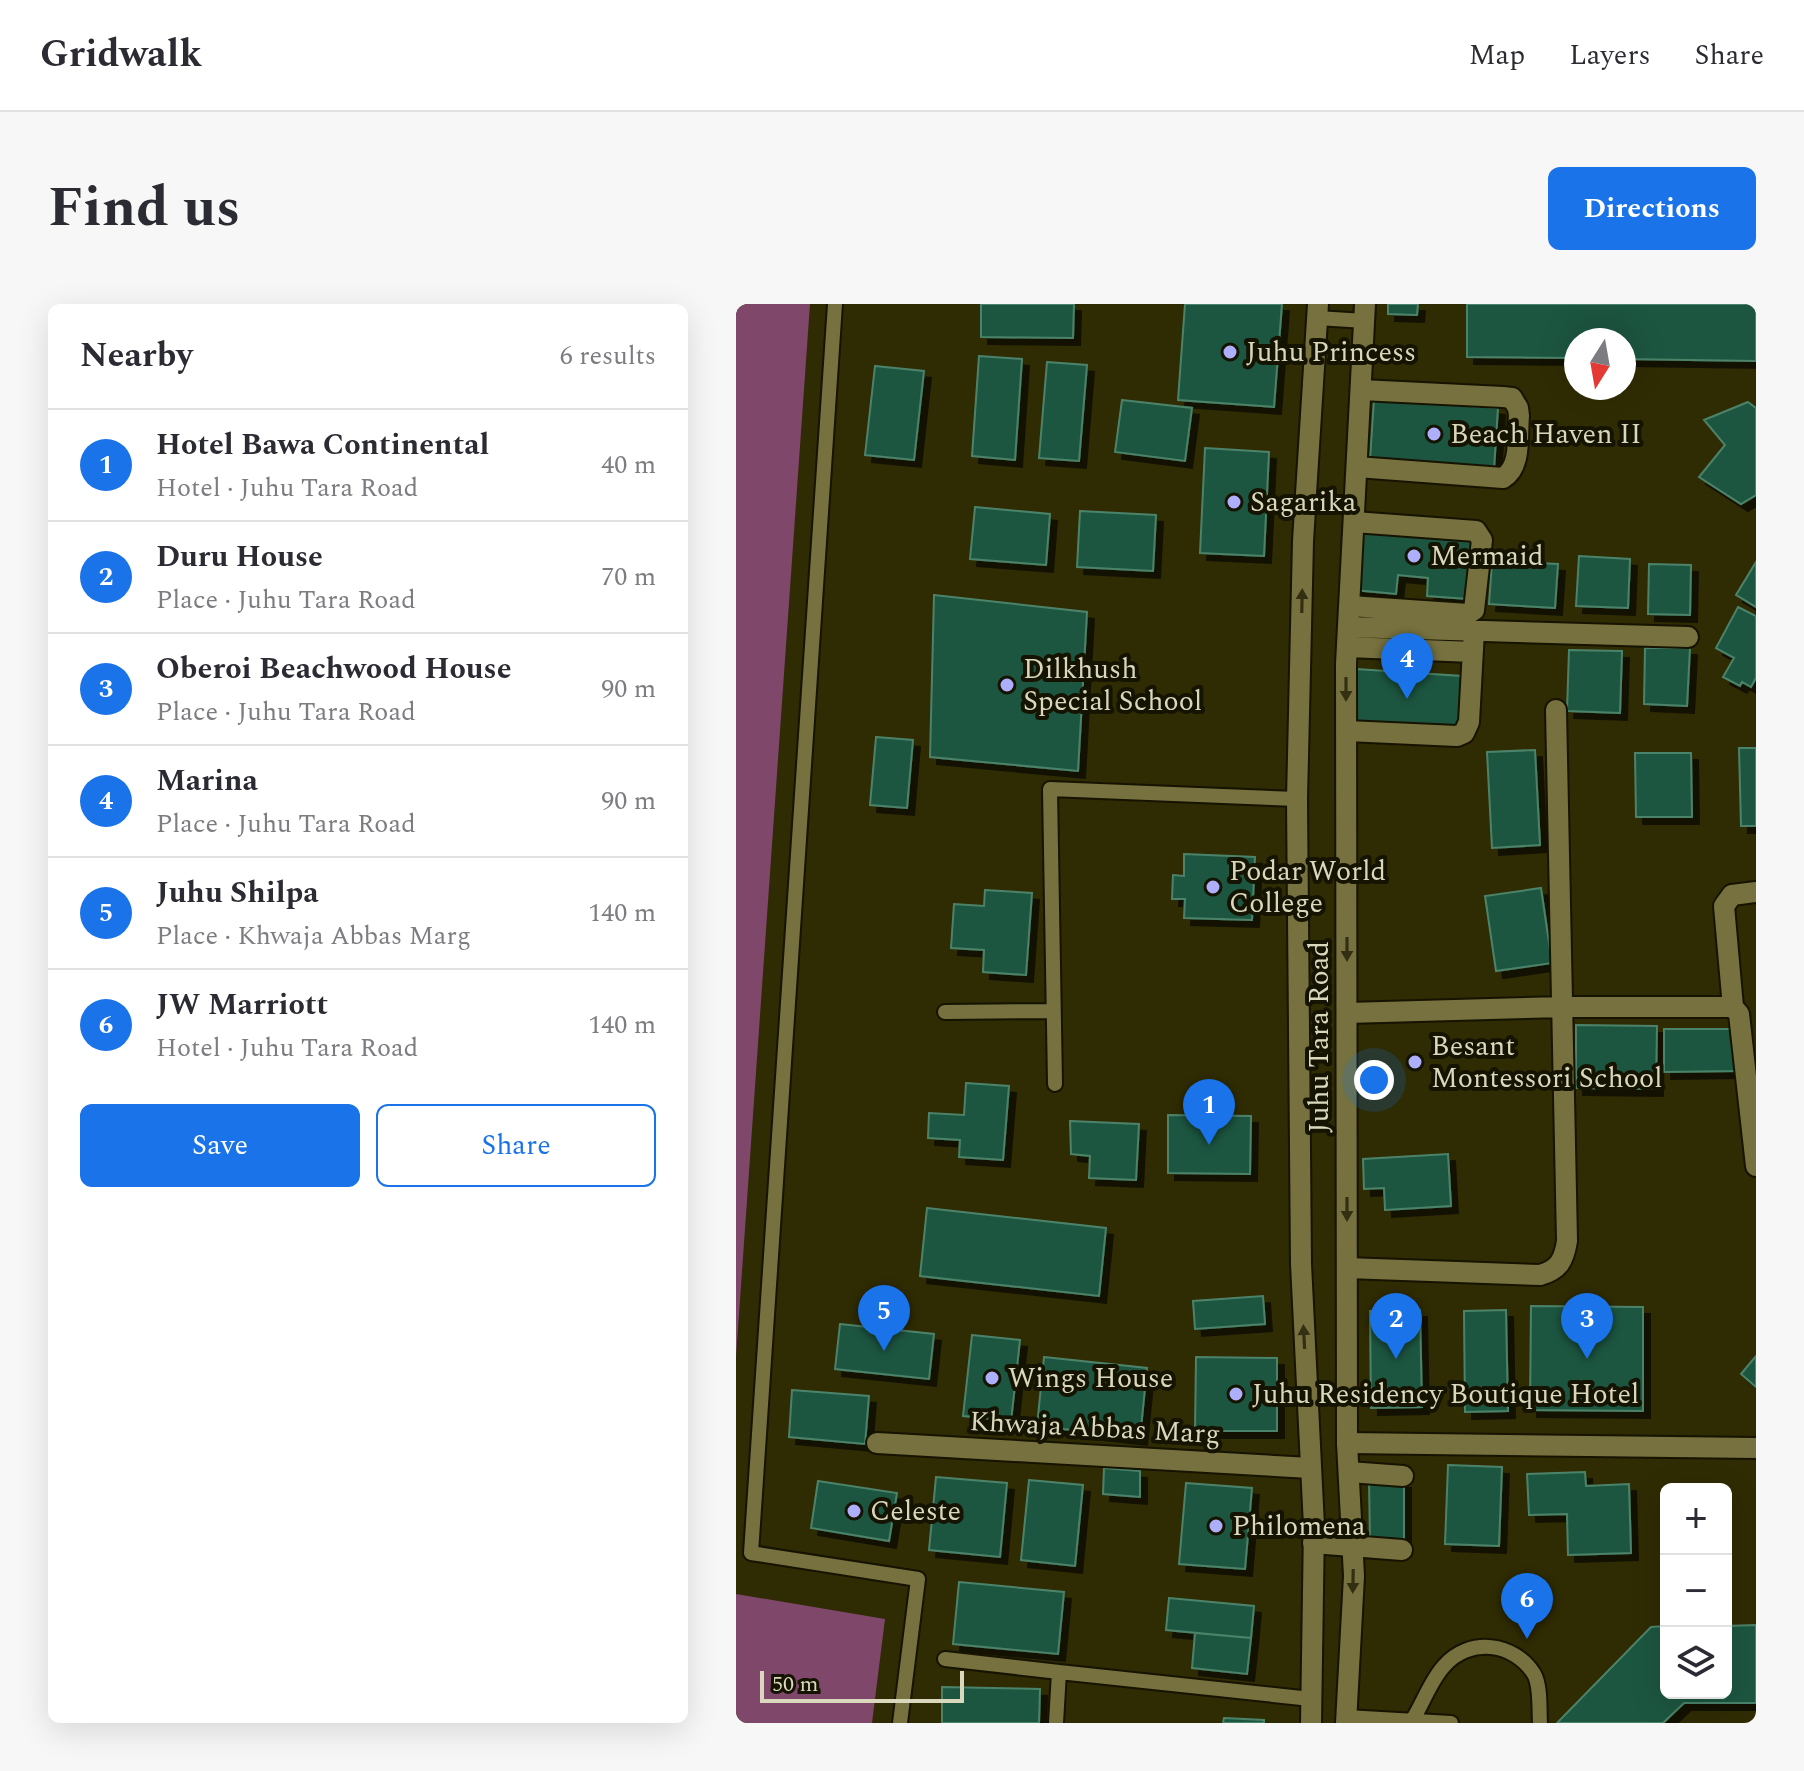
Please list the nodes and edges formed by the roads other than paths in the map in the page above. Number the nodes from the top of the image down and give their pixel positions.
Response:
1 (835, 304) edge
2 (1317, 311) edge
3 (1365, 312) edge
4 (1361, 390) junction
5 (1357, 467) junction
6 (1354, 522) junction
7 (1350, 606) junction
8 (1474, 631) junction
9 (1348, 637) junction
10 (1688, 637) dead end
11 (1422, 640) junction
12 (1473, 652) junction
13 (1556, 710) dead end
14 (1347, 731) junction
15 (1297, 799) junction
16 (1756, 892) edge
17 (1563, 1007) junction
18 (1733, 1007) junction
19 (1053, 1011) junction
20 (945, 1012) dead end
21 (1347, 1013) junction
22 (1055, 1084) dead end
23 (1754, 1127) edge
24 (1756, 1166) edge
25 (1347, 1268) junction
26 (877, 1443) dead end
27 (1347, 1443) junction
28 (1756, 1448) edge
29 (1310, 1468) junction
30 (1349, 1472) junction
31 (1403, 1476) dead end
32 (1313, 1543) junction
33 (1353, 1546) junction
34 (1402, 1550) dead end
35 (945, 1659) dead end
36 (1059, 1672) junction
37 (1311, 1699) junction
38 (1413, 1719) junction
39 (1346, 1720) edge
40 (900, 1723) edge
41 (1056, 1723) edge
42 (1311, 1723) edge
43 (1451, 1723) edge
44 (1540, 1723) edge

1 - 40 lane
2 - 3 lane
15 -> 2 street, Juhu Tara Road
3 - 4 street, Juhu Tara Road
4 - 5 street, Juhu Tara Road
4 - 5 street
5 - 6 street, Juhu Tara Road
6 - 7 street, Juhu Tara Road
6 - 7 street
7 - 9 street, Juhu Tara Road
8 - 10 street
8 - 11 street
8 - 12 street
9 - 11 street
9 -> 14 street, Juhu Tara Road
11 - 12 street
12 - 14 street
13 - 17 street
14 -> 21 street, Juhu Tara Road
15 - 19 lane
29 -> 15 street, Juhu Tara Road
16 - 18 street
17 - 18 street
17 - 21 street
17 - 25 street
18 - 23 street
19 - 20 lane
19 - 22 lane
21 -> 25 street, Juhu Tara Road
23 - 24 street
25 - 27 street, Juhu Tara Road
26 - 29 street, Khwaja Abbas Marg
27 - 28 street
27 - 30 street, Juhu Tara Road
29 - 32 street, Juhu Tara Road
30 - 31 street
30 - 33 street, Juhu Tara Road
32 - 33 street
32 - 37 street, Juhu Tara Road
33 - 34 street
33 -> 39 street, Juhu Tara Road
35 - 36 lane
36 - 37 lane
36 - 41 lane
37 - 42 street, Juhu Tara Road
38 - 39 lane
38 - 43 lane
38 - 44 lane

